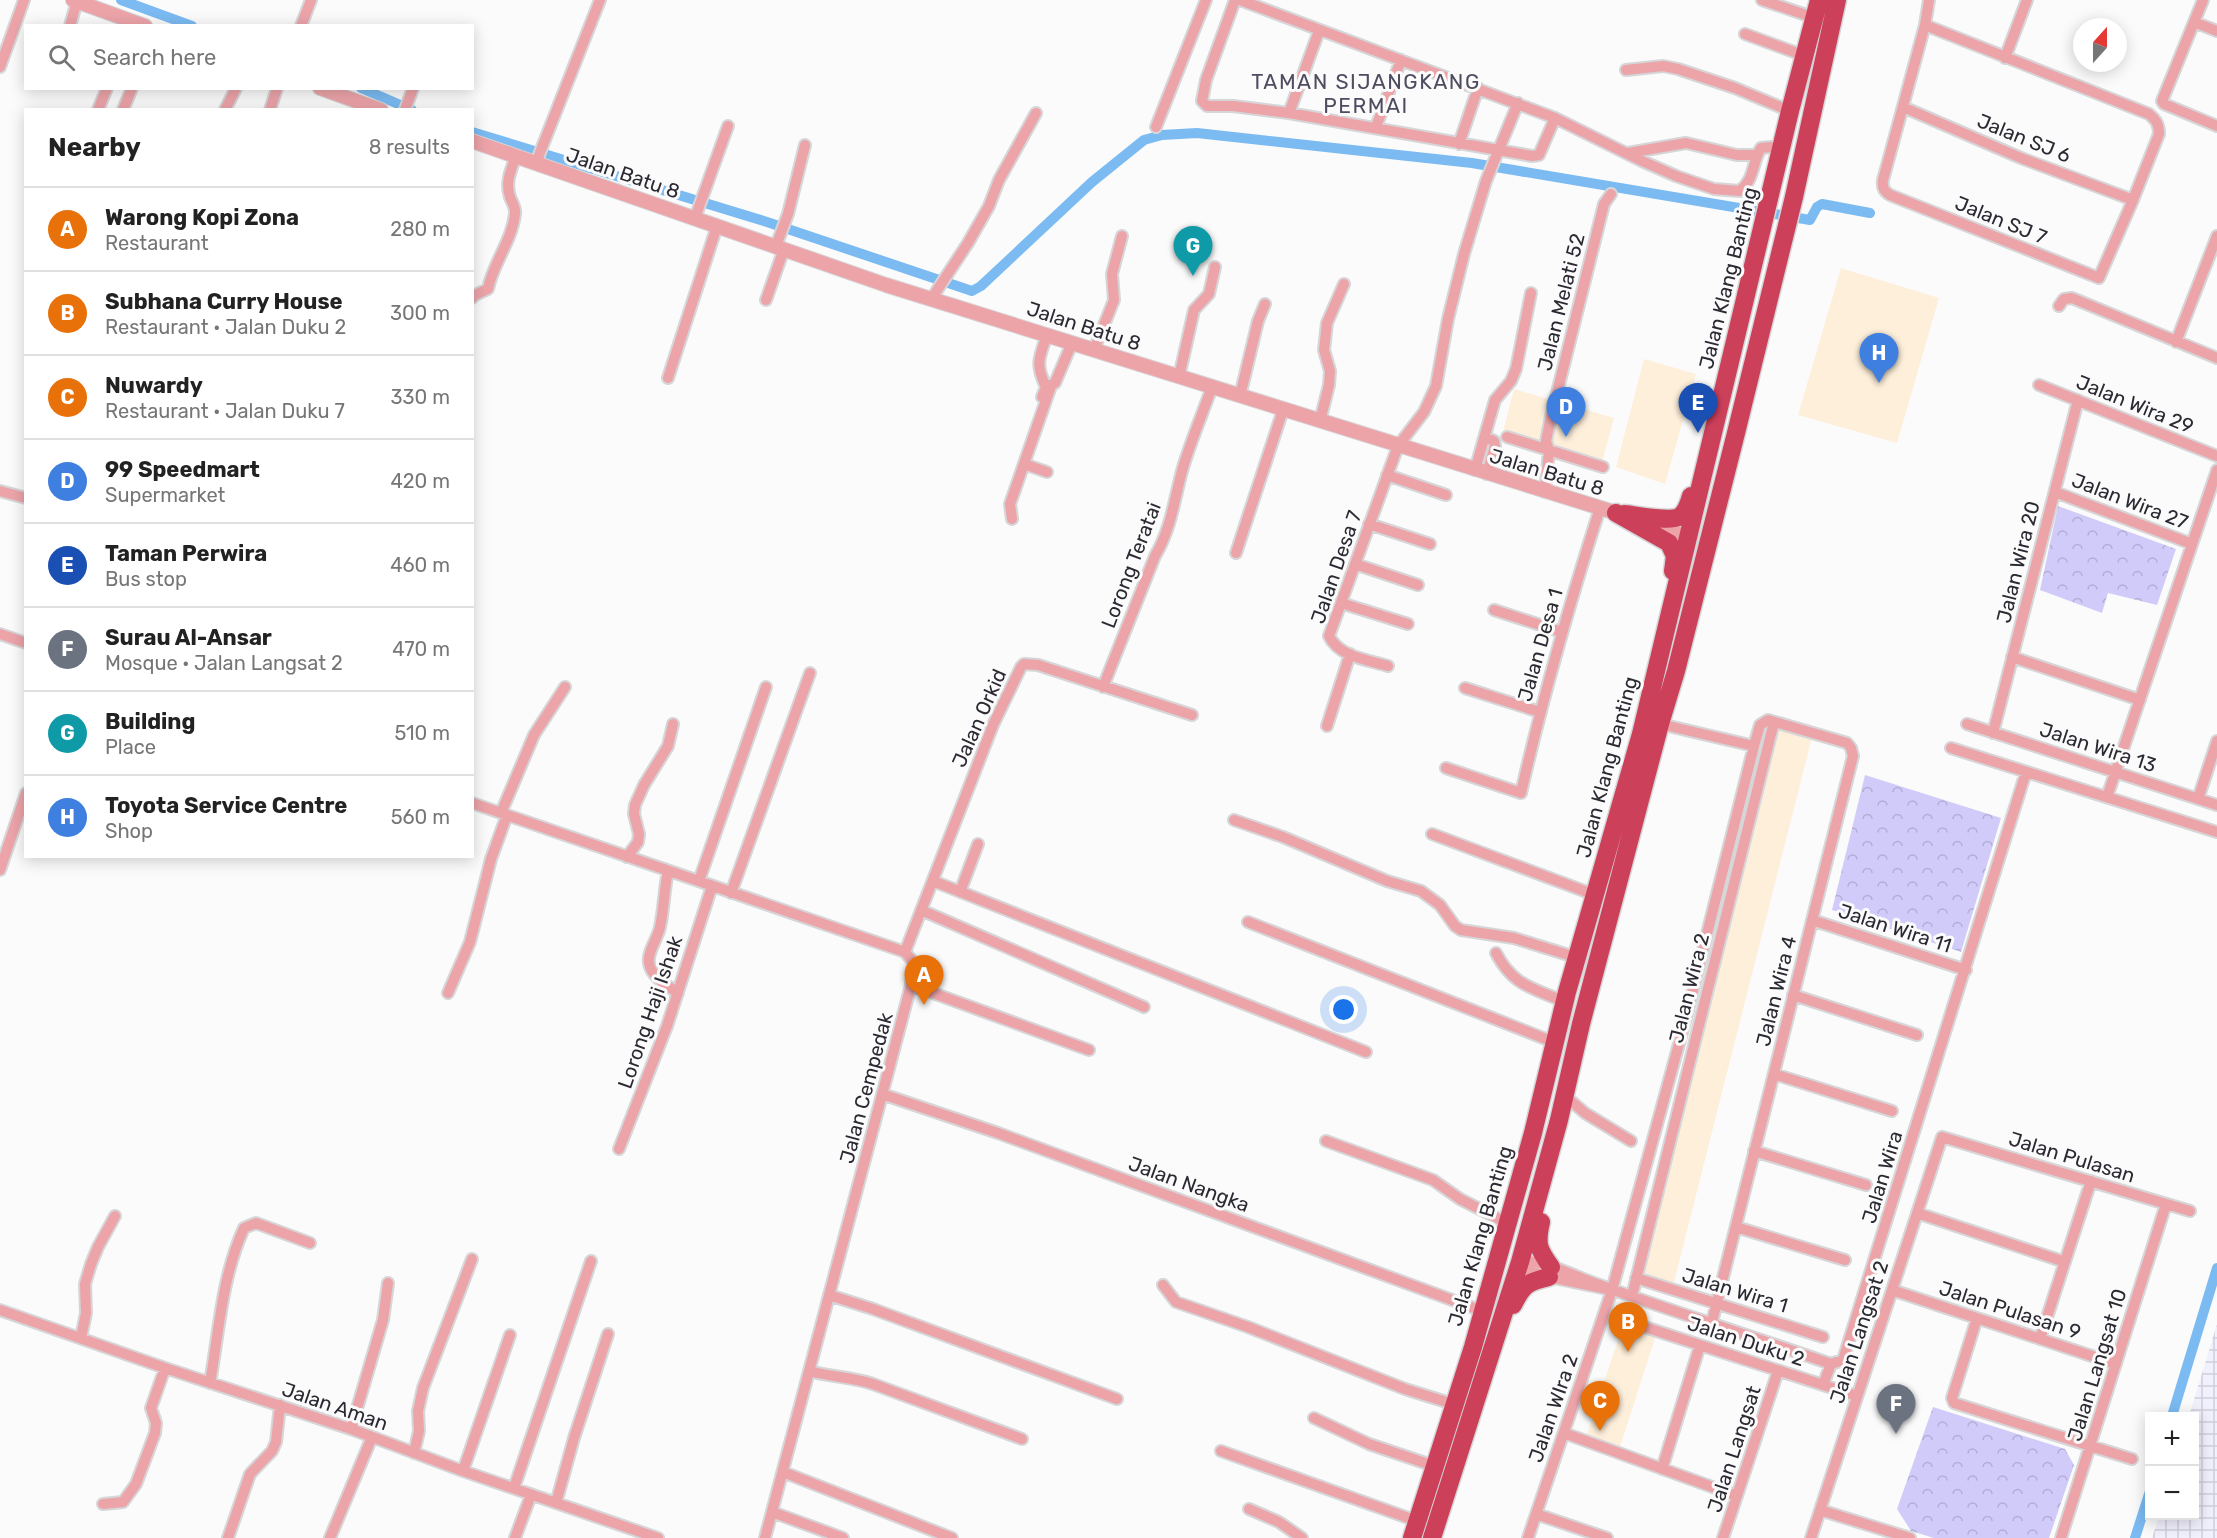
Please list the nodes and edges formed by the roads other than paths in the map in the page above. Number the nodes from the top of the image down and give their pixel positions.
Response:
1 (24, 0) edge
2 (311, 0) edge
3 (600, 0) edge
4 (1206, 0) edge
5 (1235, 0) edge
6 (1240, 0) edge
7 (1762, 0) edge
8 (1819, 0) edge
9 (1837, 0) edge
10 (1929, 0) edge
11 (2027, 0) edge
12 (2203, 0) edge
13 (75, 1) edge
14 (1815, 18) junction
15 (118, 21) edge
16 (2194, 22) junction
17 (70, 24) edge
18 (134, 24) edge
19 (302, 24) edge
20 (1925, 26) junction
21 (1319, 31) junction
22 (2217, 31) edge
23 (1745, 34) dead end
24 (1805, 56) junction
25 (2005, 58) junction
26 (1401, 60) junction
27 (0, 67) edge
28 (1626, 70) dead end
29 (1478, 88) junction
30 (106, 90) edge
31 (131, 90) edge
32 (235, 90) edge
33 (276, 90) edge
34 (326, 90) edge
35 (412, 92) edge
36 (1518, 104) junction
37 (1902, 107) junction
38 (99, 108) edge
39 (124, 108) edge
40 (226, 108) edge
41 (271, 108) edge
42 (375, 108) edge
43 (406, 108) edge
44 (1790, 111) junction
45 (1036, 113) dead end
46 (1289, 113) junction
47 (1555, 118) junction
48 (728, 126) dead end
49 (2217, 126) edge
50 (1156, 127) dead end
51 (1376, 127) junction
52 (474, 142) edge
53 (1458, 144) junction
54 (805, 146) dead end
55 (1782, 152) junction
56 (1628, 153) junction
57 (1497, 154) junction
58 (1756, 155) junction
59 (516, 156) junction
60 (539, 160) junction
61 (1611, 194) dead end
62 (2133, 200) junction
63 (697, 213) junction
64 (717, 226) junction
65 (1122, 236) dead end
66 (2217, 236) edge
67 (780, 244) junction
68 (2212, 262) edge
69 (1215, 267) dead end
70 (1344, 284) dead end
71 (936, 293) junction
72 (1531, 293) dead end
73 (474, 296) edge
74 (766, 300) dead end
75 (1265, 304) dead end
76 (2058, 306) dead end
77 (1047, 335) junction
78 (2176, 342) junction
79 (1072, 343) junction
80 (1094, 350) junction
81 (2217, 358) edge
82 (1179, 377) junction
83 (668, 378) dead end
84 (2039, 385) dead end
85 (1049, 386) junction
86 (1212, 387) junction
87 (1240, 396) junction
88 (2078, 400) junction
89 (1283, 410) junction
90 (1718, 412) junction
91 (1320, 421) junction
92 (1031, 427) dead end
93 (1507, 437) dead end
94 (1398, 446) junction
95 (1549, 450) junction
96 (2217, 456) edge
97 (1024, 464) junction
98 (1603, 467) dead end
99 (2217, 470) edge
100 (1047, 472) dead end
101 (1481, 472) junction
102 (1387, 475) junction
103 (1723, 488) junction
104 (0, 491) edge
105 (1545, 492) junction
106 (2055, 492) junction
107 (1446, 495) dead end
108 (24, 497) edge
109 (1608, 511) junction
110 (1012, 519) dead end
111 (1370, 524) junction
112 (1688, 537) junction
113 (1430, 544) dead end
114 (2192, 544) junction
115 (1236, 553) dead end
116 (1355, 564) junction
117 (1418, 585) dead end
118 (1341, 603) junction
119 (1494, 610) dead end
120 (1408, 624) dead end
121 (1562, 632) junction
122 (0, 634) edge
123 (24, 643) edge
124 (1350, 654) junction
125 (2012, 657) junction
126 (1388, 666) dead end
127 (1676, 671) junction
128 (810, 673) dead end
129 (1655, 673) junction
130 (565, 687) dead end
131 (766, 687) dead end
132 (1102, 687) junction
133 (1465, 688) dead end
134 (2140, 700) junction
135 (1540, 712) junction
136 (1192, 714) dead end
137 (1774, 722) junction
138 (673, 724) dead end
139 (1660, 724) junction
140 (1967, 724) dead end
141 (1327, 726) dead end
142 (1993, 733) junction
143 (2217, 741) edge
144 (1754, 746) junction
145 (1951, 748) dead end
146 (1446, 768) dead end
147 (2116, 771) junction
148 (2026, 772) junction
149 (2107, 797) junction
150 (24, 799) edge
151 (2198, 799) junction
152 (474, 804) edge
153 (2217, 805) edge
154 (504, 814) junction
155 (1234, 820) dead end
156 (2217, 832) edge
157 (1432, 834) dead end
158 (978, 844) dead end
159 (627, 857) junction
160 (0, 870) edge
161 (668, 871) junction
162 (699, 881) junction
163 (933, 881) junction
164 (712, 886) junction
165 (960, 892) junction
166 (731, 893) junction
167 (1595, 895) junction
168 (921, 910) junction
169 (1812, 920) junction
170 (1248, 922) dead end
171 (905, 952) junction
172 (1496, 953) dead end
173 (1578, 958) junction
174 (1966, 970) junction
175 (911, 985) junction
176 (448, 993) dead end
177 (678, 993) junction
178 (1793, 995) junction
179 (1565, 1002) junction
180 (1144, 1007) dead end
181 (1917, 1035) dead end
182 (1556, 1043) junction
183 (1089, 1050) dead end
184 (1366, 1052) dead end
185 (1774, 1074) junction
186 (882, 1095) junction
187 (1564, 1095) junction
188 (1893, 1111) dead end
189 (1558, 1120) junction
190 (1533, 1133) junction
191 (1942, 1137) joint
192 (1326, 1141) dead end
193 (1631, 1141) dead end
194 (619, 1149) dead end
195 (1754, 1151) junction
196 (2091, 1181) junction
197 (1866, 1185) dead end
198 (2166, 1204) junction
199 (2190, 1211) dead end
200 (1917, 1213) junction
201 (115, 1216) dead end
202 (1507, 1223) junction
203 (1736, 1227) junction
204 (310, 1243) dead end
205 (472, 1259) dead end
206 (1845, 1260) dead end
207 (591, 1261) dead end
208 (1520, 1262) junction
209 (2065, 1262) junction
210 (1550, 1272) junction
211 (1636, 1278) junction
212 (388, 1283) dead end
213 (1163, 1285) dead end
214 (1612, 1290) junction
215 (1892, 1290) junction
216 (830, 1295) junction
217 (1632, 1296) junction
218 (1717, 1303) junction
219 (0, 1310) edge
220 (1482, 1311) junction
221 (1977, 1318) junction
222 (1623, 1320) dead end
223 (1712, 1322) junction
224 (608, 1334) dead end
225 (510, 1335) dead end
226 (1823, 1337) dead end
227 (81, 1338) junction
228 (2040, 1339) junction
229 (1700, 1345) junction
230 (1473, 1347) junction
231 (1831, 1364) junction
232 (2116, 1364) junction
233 (165, 1368) junction
234 (809, 1371) junction
235 (1778, 1371) junction
236 (1484, 1380) junction
237 (210, 1383) junction
238 (1823, 1385) junction
239 (1857, 1396) junction
240 (1117, 1399) dead end
241 (1453, 1404) junction
242 (280, 1405) junction
243 (1314, 1418) dead end
244 (351, 1429) junction
245 (1564, 1433) junction
246 (372, 1437) junction
247 (1022, 1439) dead end
248 (2090, 1447) junction
249 (1221, 1450) dead end
250 (414, 1452) junction
251 (2132, 1459) dead end
252 (1434, 1466) junction
253 (464, 1467) junction
254 (1662, 1469) junction
255 (783, 1472) junction
256 (516, 1480) junction
257 (531, 1495) junction
258 (559, 1495) junction
259 (1737, 1496) junction
260 (103, 1504) dead end
261 (1249, 1509) dead end
262 (1820, 1509) junction
263 (772, 1512) junction
264 (1536, 1514) junction
265 (1414, 1529) edge
266 (228, 1538) edge
267 (330, 1538) edge
268 (515, 1538) edge
269 (658, 1538) edge
270 (765, 1538) edge
271 (843, 1538) edge
272 (952, 1538) edge
273 (1302, 1538) edge
274 (1431, 1538) edge
275 (1528, 1538) edge
276 (1607, 1538) edge
277 (1723, 1538) edge
278 (1811, 1538) edge
279 (1910, 1538) edge
280 (2061, 1538) edge

1 - 27 street
2 - 19 street
3 - 60 street
4 - 50 street
5 - 46 street
6 - 21 street
7 - 14 street
8 - 14 highway, Jalan Klang Banting
9 - 103 highway, Jalan Klang Banting
10 - 20 street
11 - 25 street
12 - 16 street
13 - 15 street
13 - 17 street
14 - 24 highway, Jalan Klang Banting
15 - 18 street
16 - 22 street
16 - 49 street
20 - 25 street
20 - 37 street
21 - 26 street
21 - 46 street
23 - 24 street
24 - 44 highway, Jalan Klang Banting
25 - 62 street
26 - 29 street
26 - 51 street
28 - 44 street
29 - 36 street
29 - 53 street
30 - 38 street
31 - 39 street
32 - 40 street
33 - 41 street
34 - 42 street
35 - 43 street
36 - 47 street
36 - 57 street, Jalan Desa 7
37 - 62 street, Jalan SJ 6
37 - 62 street, Jalan SJ 7
44 - 55 highway, Jalan Klang Banting
45 - 71 street
46 - 51 street
47 - 56 street
47 - 57 street
48 - 63 street
51 - 53 street
52 - 59 street, Jalan Batu 8
53 - 57 street
54 - 67 street
55 - 58 street
55 - 90 highway, Jalan Klang Banting
56 - 58 street
56 - 58 street
57 - 94 street, Jalan Desa 7
59 - 60 street, Jalan Batu 8
59 - 73 street
60 - 63 street, Jalan Batu 8
61 - 95 street, Jalan Melati 52
63 - 64 street, Jalan Batu 8
64 - 67 street, Jalan Batu 8
64 - 83 street
65 - 80 street
66 - 68 street
67 - 71 street, Jalan Batu 8
67 - 74 street
68 - 78 street
69 - 82 street
70 - 91 street
71 - 77 street, Jalan Batu 8
72 - 101 street
75 - 87 street
76 - 78 street
77 - 79 street, Jalan Batu 8
77 - 85 street
78 - 81 street
79 - 80 street, Jalan Batu 8
79 - 85 street
80 - 82 street, Jalan Batu 8
82 - 86 street, Jalan Batu 8
84 - 88 street, Jalan Wira 29
85 - 92 street
85 - 97 street
86 - 87 street, Jalan Batu 8
86 - 132 street, Lorong Teratai
87 - 89 street, Jalan Batu 8
88 - 96 street, Jalan Wira 29
88 - 106 street, Jalan Wira 20
89 - 91 street, Jalan Batu 8
89 - 115 street
90 - 109 highway
90 - 112 highway, Jalan Klang Banting
91 - 94 street, Jalan Batu 8
93 - 95 street
94 - 101 street, Jalan Batu 8
94 - 102 street, Jalan Desa 7
95 - 98 street
95 - 105 street, Jalan Melati 52
97 - 100 street
97 - 110 street
99 - 114 street
101 - 105 street, Jalan Batu 8
102 - 107 street
102 - 111 street, Jalan Desa 7
103 - 112 highway
103 - 127 highway, Jalan Klang Banting
104 - 108 street
105 - 109 street, Jalan Batu 8
106 - 114 street, Jalan Wira 27
106 - 125 street, Jalan Wira 20
109 - 112 street, Jalan Batu 8
109 - 121 street, Jalan Desa 1
109 - 129 highway
111 - 113 street
111 - 116 street, Jalan Desa 7
112 - 127 highway
112 - 129 highway, Jalan Klang Banting
114 - 134 street
116 - 117 street
116 - 118 street, Jalan Desa 7
118 - 120 street
118 - 124 street, Jalan Desa 7
119 - 121 street
121 - 135 street, Jalan Desa 1
122 - 123 street
124 - 126 street, Jalan Desa 7
124 - 141 street
125 - 134 street
125 - 142 street, Jalan Wira 20
127 - 139 highway, Jalan Klang Banting
128 - 166 street
129 - 167 highway, Jalan Klang Banting
130 - 154 street
131 - 162 street
132 - 136 street, Jalan Orkid
132 - 163 street, Jalan Orkid
133 - 135 street
134 - 147 street
135 - 146 street, Jalan Desa 1
137 - 144 street
137 - 169 street, Jalan Wira 4
137 - 211 street, Jalan Wira 2
138 - 159 street
139 - 144 street
139 - 187 highway, Jalan Klang Banting
140 - 142 street, Jalan Wira 13
142 - 147 street, Jalan Wira 13
143 - 151 street
144 - 214 street
145 - 148 street
147 - 149 street
147 - 151 street, Jalan Wira 13
148 - 149 street
148 - 174 street, Jalan Wira
149 - 156 street
150 - 160 street
151 - 153 street, Jalan Wira 13
152 - 154 street
154 - 159 street
154 - 176 street
155 - 173 street
157 - 167 street
158 - 165 street
159 - 161 street
161 - 162 street
161 - 177 street
162 - 164 street
163 - 165 street
163 - 168 street, Jalan Orkid
164 - 166 street
164 - 177 street, Lorong Haji Ishak
165 - 184 street
166 - 171 street
167 - 173 highway, Jalan Klang Banting
168 - 171 street, Jalan Orkid
168 - 180 street
169 - 174 street, Jalan Wira 11
169 - 178 street, Jalan Wira 4
170 - 182 street
171 - 175 street, Jalan Cempedak
172 - 179 street
173 - 179 highway, Jalan Klang Banting
174 - 231 street, Jalan Wira
175 - 183 street
175 - 186 street, Jalan Cempedak
177 - 194 street, Lorong Haji Ishak
178 - 181 street
178 - 185 street, Jalan Wira 4
179 - 182 highway, Jalan Klang Banting
182 - 190 highway, Jalan Klang Banting
185 - 188 street
185 - 195 street, Jalan Wira 4
186 - 216 street, Jalan Cempedak
186 - 220 street, Jalan Nangka
187 - 189 highway, Jalan Klang Banting
187 - 193 street
189 - 208 highway, Jalan Klang Banting
189 - 210 highway
190 - 202 highway, Jalan Klang Banting
190 - 208 highway
191 - 196 street, Jalan Pulasan
191 - 200 street, Jalan Langsat 2
192 - 202 street
195 - 197 street
195 - 203 street, Jalan Wira 4
196 - 198 street, Jalan Pulasan
196 - 209 street
198 - 199 street, Jalan Pulasan
198 - 232 street, Jalan Langsat 10
200 - 209 street
200 - 215 street, Jalan Langsat 2
201 - 227 street
202 - 220 highway, Jalan Klang Banting
203 - 206 street
203 - 218 street, Jalan Wira 4
204 - 237 street
205 - 250 street
207 - 256 street
208 - 210 street
208 - 230 highway
208 - 236 highway, Jalan Klang Banting
209 - 228 street
210 - 214 street
210 - 236 highway
211 - 217 street, Jalan Wira 2
211 - 218 street, Jalan Wira 1
212 - 244 street
213 - 241 street
214 - 217 street
214 - 245 street, Jalan WIra 2
215 - 221 street, Jalan Pulasan 9
215 - 239 street, Jalan Langsat 2
216 - 234 street, Jalan Cempedak
216 - 240 street
217 - 223 street
218 - 223 street, Jalan Wira 4
218 - 226 street, Jalan Wira 1
219 - 227 street, Jalan Aman
220 - 230 highway, Jalan Klang Banting
221 - 228 street, Jalan Pulasan 9
221 - 248 street
222 - 229 street, Jalan Duku 2
223 - 231 street
224 - 258 street
225 - 253 street
227 - 233 street, Jalan Aman
228 - 232 street, Jalan Pulasan 9
229 - 235 street, Jalan Duku 2
229 - 254 street
230 - 241 highway, Jalan Klang Banting
231 - 238 street
232 - 248 street, Jalan Langsat 10
233 - 237 street, Jalan Aman
233 - 260 street
234 - 247 street
234 - 255 street, Jalan Cempedak
235 - 238 street, Jalan Duku 2
235 - 259 street, Jalan Langsat
236 - 274 highway, Jalan Klang Banting
237 - 242 street, Jalan Aman
238 - 239 street, Jalan Duku 2
239 - 262 street, Jalan Langsat 2
241 - 252 highway, Jalan Klang Banting
242 - 244 street, Jalan Aman
242 - 266 street
243 - 252 street
244 - 246 street, Jalan Aman
245 - 254 street
245 - 264 street, Jalan WIra 2
246 - 250 street, Jalan Aman
246 - 267 street
248 - 251 street
248 - 280 street, Jalan Langsat 10
249 - 265 street
250 - 253 street, Jalan Aman
252 - 265 highway, Jalan Klang Banting
253 - 256 street, Jalan Aman
254 - 259 street
255 - 263 street, Jalan Cempedak
255 - 272 street
256 - 257 street, Jalan Aman
257 - 258 street, Jalan Aman
257 - 268 street
258 - 269 street, Jalan Aman
259 - 277 street, Jalan Langsat
261 - 273 street
262 - 278 street, Jalan Langsat 2
262 - 279 street
263 - 270 street, Jalan Cempedak
263 - 271 street
264 - 275 street, Jalan WIra 2
264 - 276 street

